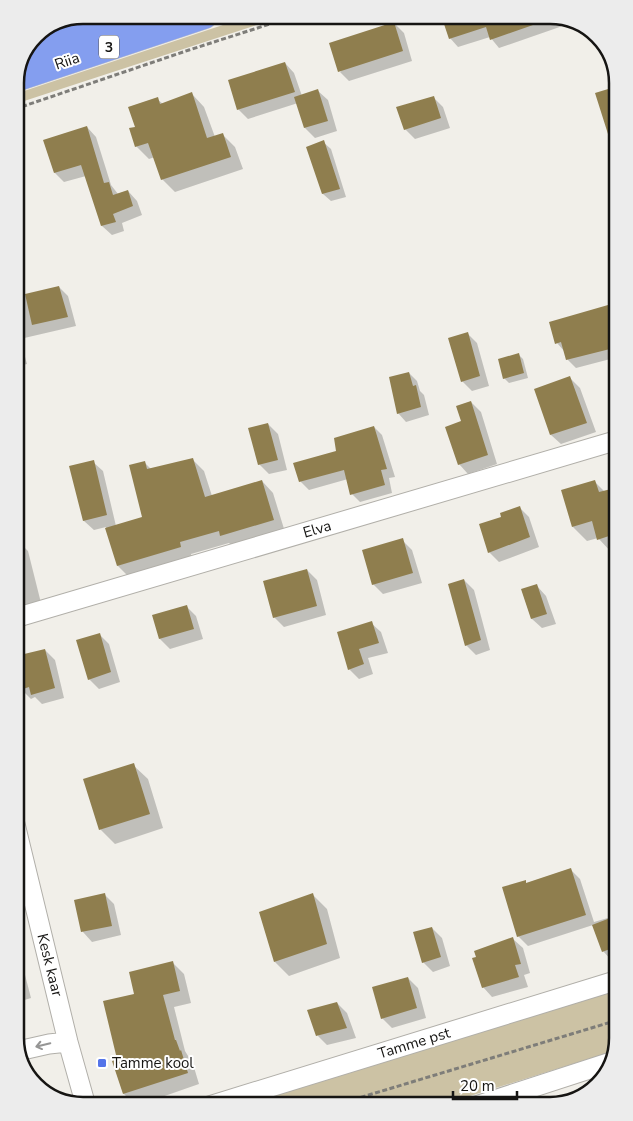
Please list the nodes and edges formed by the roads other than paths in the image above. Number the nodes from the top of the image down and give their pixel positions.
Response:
1 (106, 24) edge
2 (177, 24) edge
3 (36, 47) edge
4 (25, 75) edge
5 (609, 443) edge
6 (24, 615) edge
7 (24, 861) edge
8 (609, 983) edge
9 (68, 1042) junction
10 (25, 1049) edge
11 (603, 1065) edge
12 (83, 1097) edge
13 (239, 1097) edge
14 (504, 1097) edge

1 - 3 highway, Riia / 3
2 - 4 highway, Riia / 3
5 - 6 street, Elva
7 - 9 street, Kesk kaar
8 - 13 street, Tamme pst
9 -> 10 street
9 - 12 street, Kesk kaar
11 - 14 street

